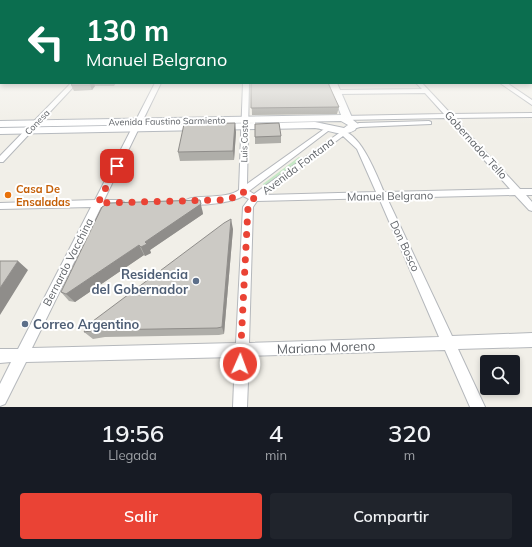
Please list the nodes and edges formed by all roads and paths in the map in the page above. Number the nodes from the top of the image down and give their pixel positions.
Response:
1 (70, 87) edge
2 (156, 87) edge
3 (246, 87) edge
4 (330, 87) edge
5 (334, 87) edge
6 (423, 87) edge
7 (509, 87) edge
8 (427, 91) junction
9 (336, 92) junction
10 (532, 103) edge
11 (532, 115) edge
12 (453, 120) junction
13 (532, 121) edge
14 (244, 123) junction
15 (344, 123) junction
16 (0, 124) edge
17 (137, 125) junction
18 (32, 127) junction
19 (328, 127) junction
20 (0, 131) edge
21 (0, 160) edge
22 (518, 192) junction
23 (532, 192) edge
24 (382, 196) junction
25 (248, 199) junction
26 (181, 201) edge
27 (98, 203) junction
28 (128, 203) edge
29 (0, 206) edge
30 (532, 208) edge
31 (532, 340) edge
32 (449, 342) junction
33 (241, 350) junction
34 (22, 355) junction
35 (0, 356) edge
36 (0, 399) edge
37 (240, 407) edge
38 (478, 407) edge

1 - 18 street, Conesa
2 - 17 street, Bernardo Vacchina
3 - 14 street, Luis Costa
4 - 15 street
5 - 9 street, Don Bosco
6 - 8 street, Gobernador Tello
7 - 10 street
8 - 9 street
8 - 12 street, Gobernador Tello
9 - 15 street, Don Bosco
11 - 12 street, Avenida Faustino Sarmiento
12 - 13 street, Avenida Faustino Sarmiento
12 - 15 street, Avenida Faustino Sarmiento
12 - 15 street, Avenida Faustino Sarmiento
12 - 22 street, Gobernador Tello
14 - 15 street, Avenida Faustino Sarmiento
14 - 17 street, Avenida Faustino Sarmiento
14 - 19 street, Avenida Faustino Sarmiento
14 - 25 street, Luis Costa
15 - 19 street, Avenida Faustino Sarmiento
15 - 19 street
15 - 24 street, Don Bosco
15 - 25 street, Avenida Fontana
16 - 18 street, Avenida Faustino Sarmiento
17 - 18 street, Avenida Faustino Sarmiento
17 - 27 street, Bernardo Vacchina
18 - 20 street, Avenida Faustino Sarmiento
18 - 21 street, Conesa
19 - 25 street, Avenida Fontana
22 - 23 street, Manuel Belgrano
22 - 24 street, Manuel Belgrano
22 - 30 street, Gobernador Tello
24 - 25 street, Manuel Belgrano
24 - 32 street, Don Bosco
25 - 26 street, Manuel Belgrano
25 - 33 street, Luis Costa
27 - 28 street
27 - 29 street
27 - 34 street, Bernardo Vacchina
31 - 32 street, Mariano Moreno
32 - 33 street, Mariano Moreno
32 - 38 street, Don Bosco
33 - 34 street, Mariano Moreno
33 - 37 street, Luis Costa
34 - 35 street, Mariano Moreno
34 - 36 street, Bernardo Vacchina

